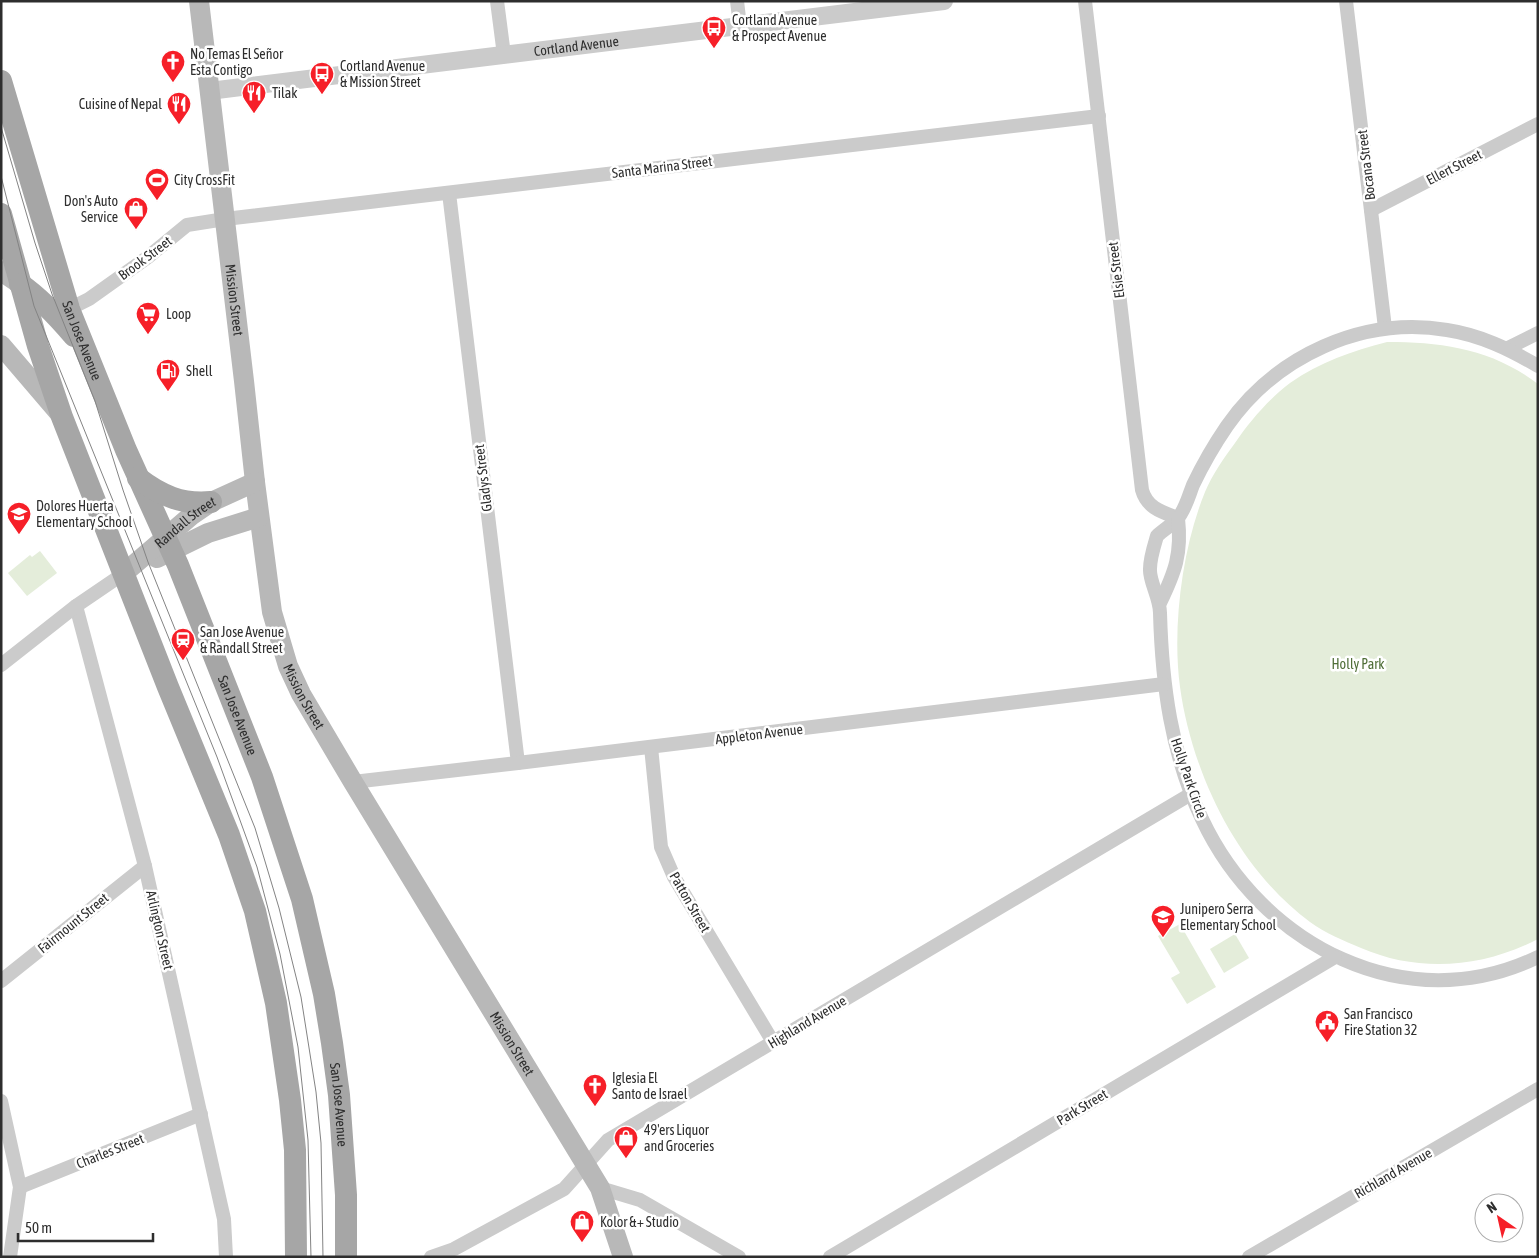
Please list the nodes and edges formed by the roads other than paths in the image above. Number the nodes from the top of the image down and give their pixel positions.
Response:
1 (199, 1) edge
2 (497, 1) edge
3 (737, 1) edge
4 (944, 1) edge
5 (1085, 1) edge
6 (1346, 1) edge
7 (894, 4) edge
8 (740, 26) junction
9 (504, 55) junction
10 (1, 81) edge
11 (209, 91) junction
12 (1098, 116) junction
13 (1538, 124) edge
14 (449, 192) junction
15 (1371, 210) junction
16 (1, 214) edge
17 (225, 219) junction
18 (1, 271) edge
19 (20, 284) junction
20 (69, 309) junction
21 (1385, 328) junction
22 (1538, 333) edge
23 (1, 345) edge
24 (85, 348) junction
25 (1508, 348) junction
26 (1538, 366) edge
27 (62, 417) junction
28 (138, 478) junction
29 (254, 482) junction
30 (211, 502) junction
31 (260, 517) junction
32 (1178, 518) junction
33 (168, 544) junction
34 (123, 574) junction
35 (1160, 603) junction
36 (76, 606) junction
37 (1, 665) edge
38 (1164, 684) junction
39 (651, 747) junction
40 (518, 763) junction
41 (353, 782) junction
42 (1192, 794) junction
43 (145, 866) junction
44 (1335, 957) junction
45 (1538, 957) edge
46 (1, 981) edge
47 (774, 1042) junction
48 (1538, 1089) edge
49 (1, 1101) edge
50 (201, 1114) junction
51 (586, 1165) junction
52 (20, 1187) junction
53 (600, 1188) junction
54 (10, 1257) edge
55 (226, 1257) edge
56 (296, 1257) edge
57 (346, 1257) edge
58 (431, 1257) edge
59 (623, 1257) edge
60 (739, 1257) edge
61 (830, 1257) edge
62 (1249, 1257) edge

1 - 11 main road, Mission Street
2 - 9 street
3 - 8 street
4 - 7 street, Cortland Avenue
5 - 12 street, Elsie Street
6 - 15 street, Bocana Street
7 - 8 street, Cortland Avenue
8 - 9 street, Cortland Avenue
9 - 11 street, Cortland Avenue
10 - 20 main road, San Jose Avenue
11 - 17 main road, Mission Street
12 - 14 street, Santa Marina Street
12 - 32 street, Elsie Street
13 - 15 street, Ellert Street
14 - 17 street, Santa Marina Street
14 - 40 street, Gladys Street
15 - 21 street, Bocana Street
16 - 19 main road
17 - 20 street, Brook Street
17 - 29 main road, Mission Street
18 - 19 main road
19 - 24 main road
19 - 27 main road
20 - 24 main road, San Jose Avenue
21 - 25 street, Holly Park Circle
21 - 32 street, Holly Park Circle
22 - 25 street
23 - 27 main road
24 - 28 main road, San Jose Avenue
25 - 26 street, Holly Park Circle
27 - 34 main road
28 - 30 main road
28 - 33 main road, San Jose Avenue
29 - 30 main road, Randall Street
29 - 31 main road, Mission Street
30 - 33 main road, Randall Street
31 - 33 main road, Randall Street
31 - 41 main road, Mission Street
32 - 35 street, Holly Park Circle
32 - 35 street, Holly Park Circle
33 - 34 main road, Randall Street
33 - 57 main road, San Jose Avenue
34 - 36 street, Randall Street
34 - 56 main road
35 - 38 street, Holly Park Circle
36 - 37 street, Randall Street
36 - 43 street, Arlington Street
38 - 39 street, Appleton Avenue
38 - 42 street, Holly Park Circle
39 - 40 street, Appleton Avenue
39 - 47 street, Patton Street
40 - 41 street, Appleton Avenue
41 - 51 main road, Mission Street
42 - 44 street, Holly Park Circle
42 - 47 street, Highland Avenue
43 - 46 street, Fairmount Street
43 - 50 street, Arlington Street
44 - 45 street, Holly Park Circle
44 - 61 street, Park Street
47 - 51 street, Highland Avenue
48 - 62 street, Richland Avenue
49 - 52 street
50 - 52 street, Charles Street
50 - 55 street, Arlington Street
51 - 53 main road, Mission Street
51 - 58 street, Highland Avenue
52 - 54 street
53 - 59 main road, Mission Street
53 - 60 street

